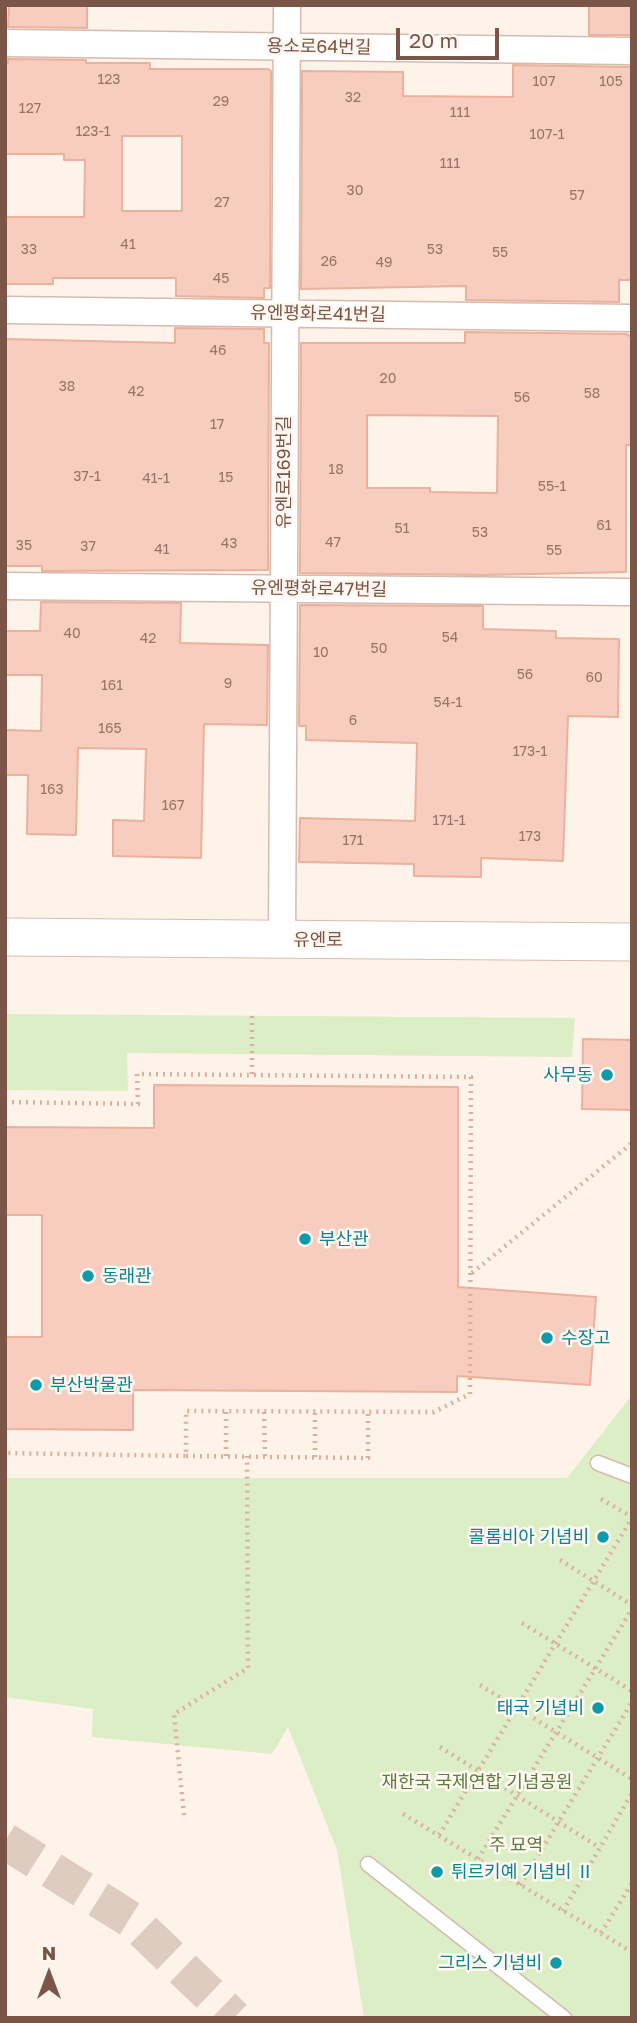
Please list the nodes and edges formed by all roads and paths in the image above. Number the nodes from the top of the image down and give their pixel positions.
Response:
1 (287, 5) edge
2 (5, 43) edge
3 (287, 46) junction
4 (632, 51) edge
5 (5, 310) edge
6 (285, 314) junction
7 (632, 318) edge
8 (5, 586) edge
9 (284, 589) junction
10 (632, 592) edge
11 (5, 937) edge
12 (282, 939) junction
13 (632, 942) edge
14 (252, 1016) dead end
15 (252, 1075) junction
16 (5, 1102) edge
17 (632, 1143) edge
18 (472, 1274) junction
19 (226, 1412) junction
20 (264, 1412) junction
21 (315, 1413) junction
22 (368, 1413) junction
23 (5, 1454) edge
24 (186, 1456) junction
25 (226, 1457) junction
26 (247, 1457) junction
27 (265, 1457) junction
28 (316, 1457) junction
29 (598, 1463) dead end
30 (632, 1476) edge
31 (601, 1499) dead end
32 (632, 1518) edge
33 (560, 1560) dead end
34 (594, 1581) junction
35 (632, 1607) edge
36 (522, 1623) dead end
37 (556, 1643) junction
38 (595, 1668) junction
39 (480, 1685) dead end
40 (632, 1691) edge
41 (632, 1702) edge
42 (517, 1708) junction
43 (556, 1732) junction
44 (440, 1747) dead end
45 (597, 1758) junction
46 (478, 1771) junction
47 (632, 1779) edge
48 (632, 1793) edge
49 (517, 1796) junction
50 (403, 1814) dead end
51 (184, 1815) dead end
52 (558, 1822) junction
53 (439, 1835) junction
54 (600, 1848) junction
55 (478, 1859) junction
56 (368, 1864) dead end
57 (632, 1882) edge
58 (520, 1885) junction
59 (563, 1911) junction
60 (601, 1933) junction
61 (632, 1952) edge
62 (564, 2018) edge

1 - 3 street, 유엔로169번길
2 - 3 street, 용소로64번길
3 - 4 street, 용소로64번길
3 - 6 street, 유엔로169번길
5 - 6 street, 유엔평화로41번길
6 - 7 street, 유엔평화로41번길
6 - 9 street, 유엔로169번길
8 - 9 street, 유엔평화로47번길
9 - 10 street, 유엔평화로47번길
9 - 12 street, 유엔로169번길
11 - 12 main road, 유엔로
12 - 13 main road, 유엔로
14 - 15 path
15 - 16 path
15 - 18 path
17 - 18 path
18 - 22 path
19 - 20 path
19 - 24 path
19 - 25 path
20 - 21 path
20 - 27 path
21 - 22 path
21 - 28 path
22 - 28 path
23 - 24 path
24 - 25 path
25 - 26 path
26 - 27 path
26 - 51 path
27 - 28 path
29 - 30 lane
31 - 32 path
32 - 34 path
33 - 34 path
34 - 35 path
34 - 37 path
35 - 38 path
36 - 37 path
37 - 38 path
37 - 42 path
38 - 40 path
38 - 43 path
39 - 42 path
41 - 45 path
42 - 43 path
42 - 46 path
43 - 45 path
43 - 49 path
44 - 46 path
45 - 47 path
45 - 52 path
46 - 49 path
46 - 53 path
48 - 54 path
49 - 52 path
49 - 55 path
50 - 53 path
52 - 54 path
52 - 58 path
53 - 55 path
54 - 59 path
55 - 58 path
56 - 62 lane
57 - 60 path
58 - 59 path
59 - 60 path
60 - 61 path

